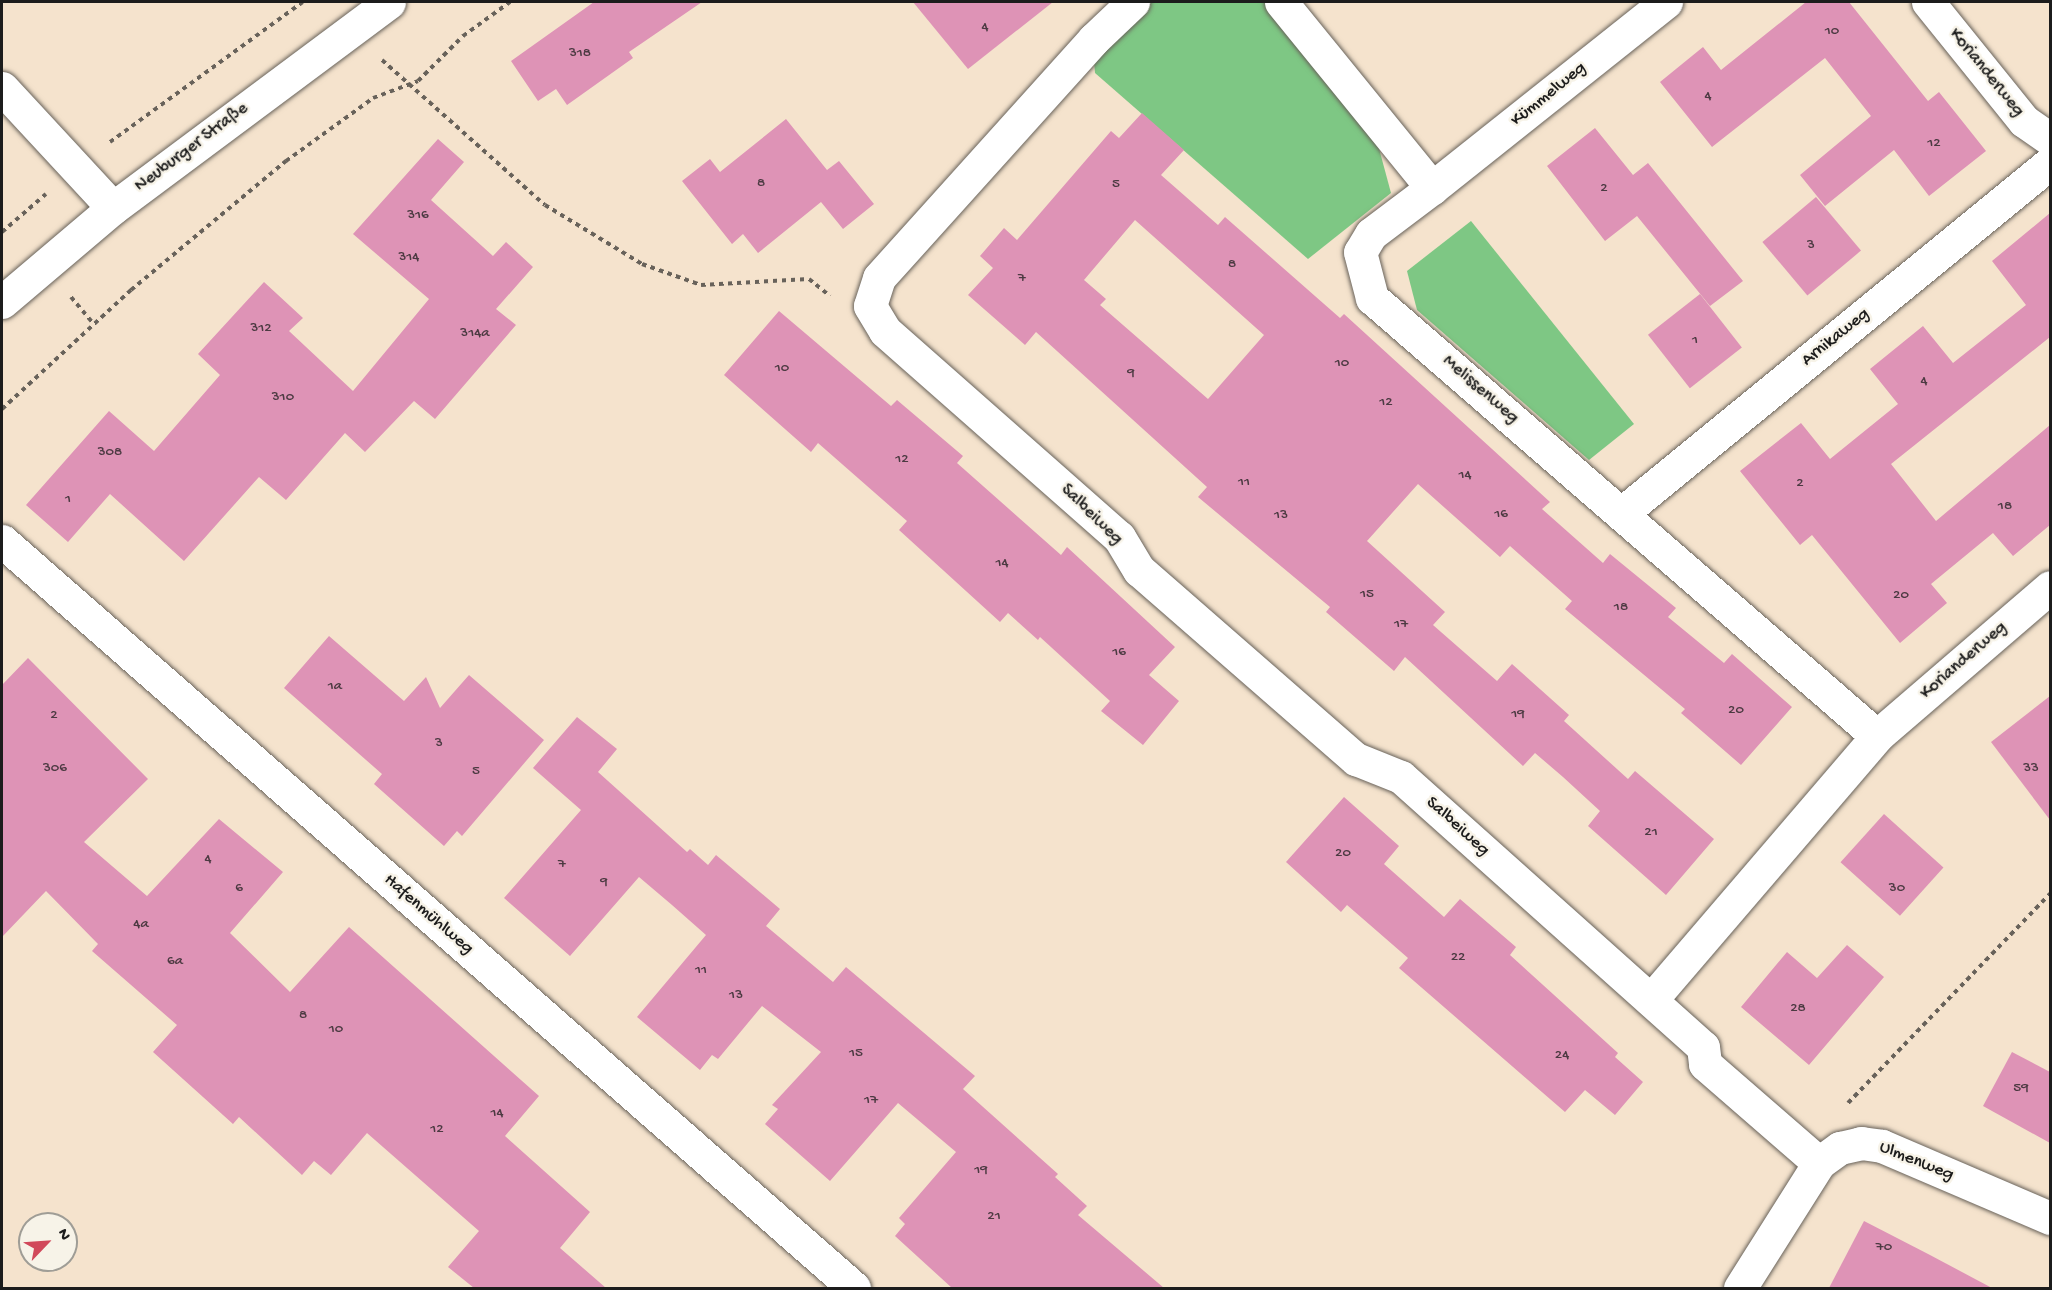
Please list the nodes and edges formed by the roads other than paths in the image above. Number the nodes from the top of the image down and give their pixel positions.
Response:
1 (389, 2) edge
2 (1133, 2) edge
3 (1281, 2) edge
4 (1666, 2) edge
5 (1928, 2) edge
6 (2, 88) edge
7 (2050, 139) edge
8 (2050, 163) edge
9 (1432, 188) junction
10 (113, 208) junction
11 (2, 302) edge
12 (1622, 513) junction
13 (2, 541) edge
14 (2050, 587) edge
15 (1877, 736) junction
16 (1651, 1000) junction
17 (1829, 1155) junction
18 (2050, 1218) edge
19 (854, 1288) edge
20 (1740, 1288) edge

1 - 10 street, Neuburger Straße
2 - 16 street, Salbeiweg
3 - 9 street
4 - 9 street, Kümmelweg
5 - 7 street, Korianderweg
6 - 10 street
8 - 12 street, Arnikaweg
9 - 12 street, Melissenweg
10 - 11 street, Neuburger Straße
12 - 15 street, Melissenweg
13 - 19 street, Hafenmühlweg
14 - 15 street, Korianderweg
15 - 16 street
16 - 17 street, Salbeiweg
17 - 18 street, Ulmenweg
17 - 20 street

